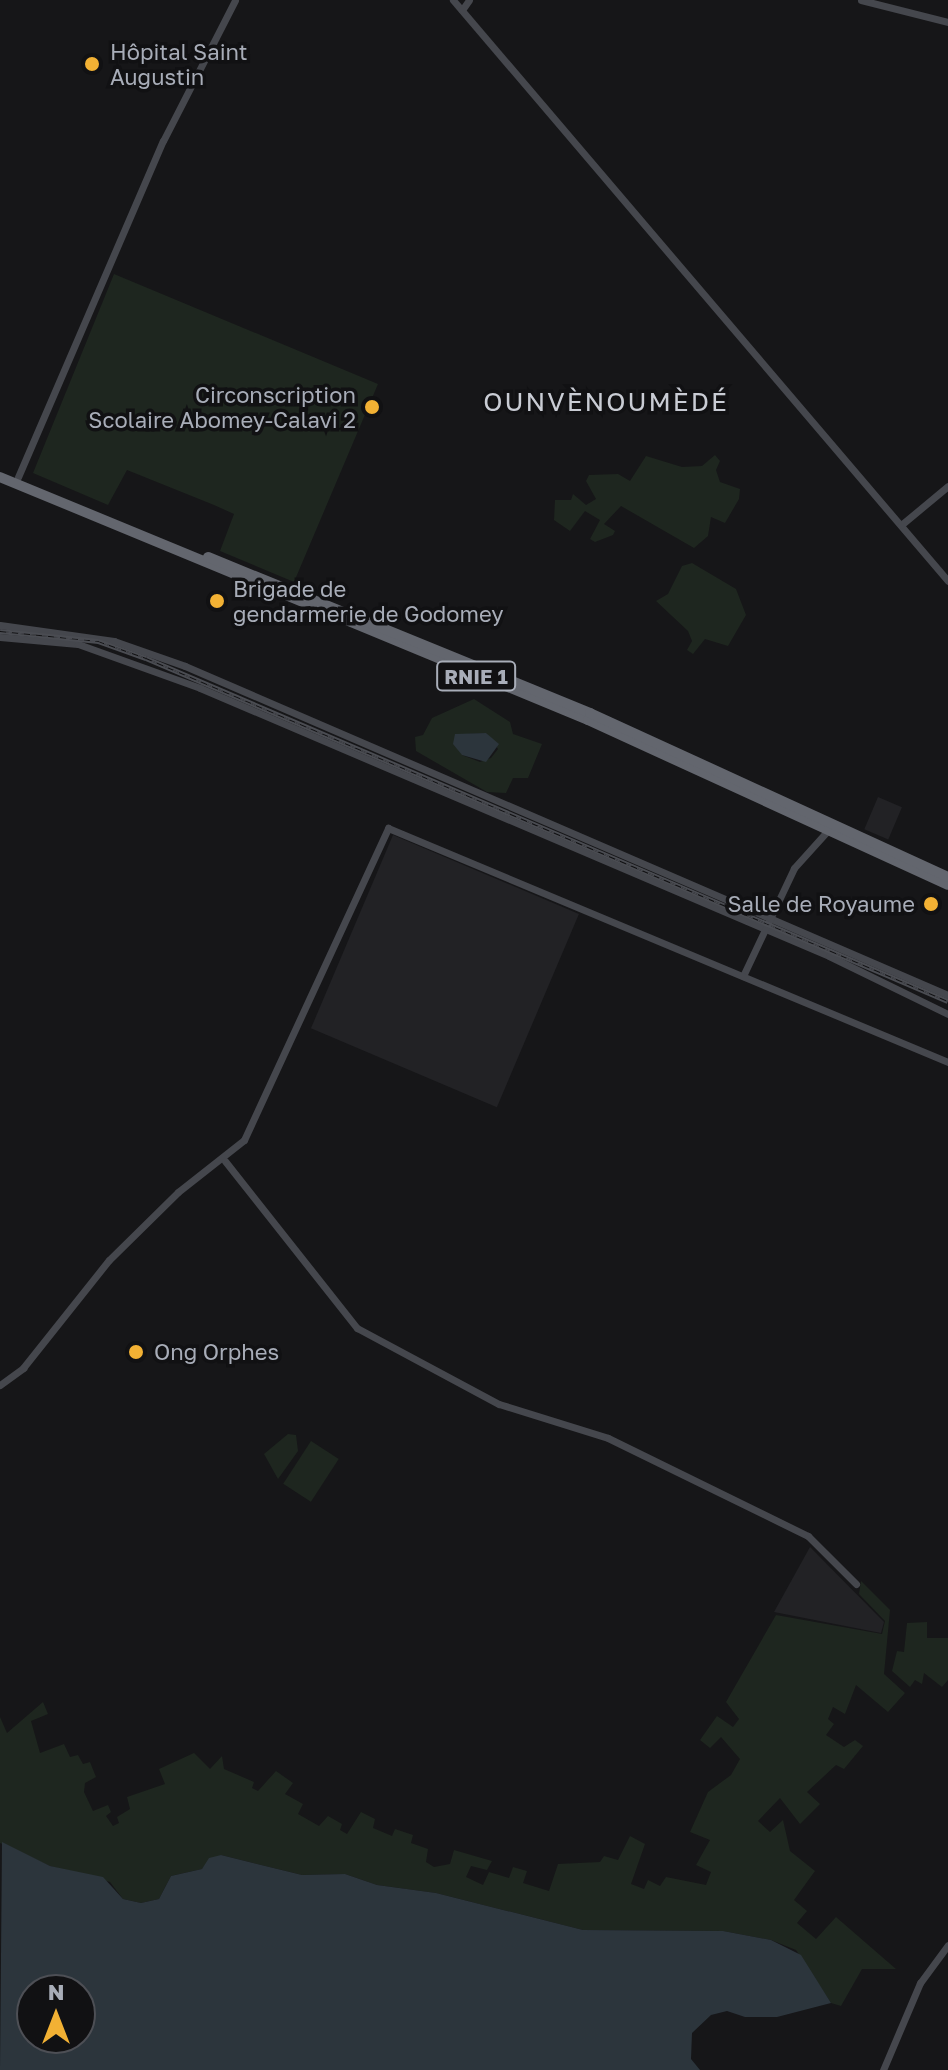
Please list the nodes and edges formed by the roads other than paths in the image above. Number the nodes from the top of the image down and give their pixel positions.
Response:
1 (235, 0) edge
2 (453, 0) edge
3 (469, 0) edge
4 (861, 0) edge
5 (462, 10) junction
6 (948, 22) edge
7 (0, 470) edge
8 (0, 477) edge
9 (18, 477) junction
10 (948, 486) edge
11 (901, 525) junction
12 (948, 581) edge
13 (0, 625) edge
14 (0, 637) edge
15 (830, 828) junction
16 (948, 877) edge
17 (948, 885) edge
18 (768, 919) junction
19 (764, 928) junction
20 (743, 976) junction
21 (948, 995) edge
22 (948, 1014) edge
23 (948, 1062) edge
24 (225, 1161) junction
25 (0, 1385) edge
26 (856, 1584) dead end
27 (948, 1945) edge
28 (883, 2070) edge

1 - 9 main road
2 - 5 main road
3 - 5 main road
4 - 6 main road
5 - 11 main road
7 - 9 highway, RNIE 1
8 - 15 highway, RNIE 1
9 - 15 highway, RNIE 1
10 - 11 main road
11 - 12 main road
13 - 18 main road
14 - 19 main road
15 - 16 highway, RNIE 1
15 - 17 highway, RNIE 1
15 - 18 main road
18 - 19 main road
18 - 21 main road
19 - 20 main road
19 - 22 main road
20 - 23 main road
20 - 24 main road
24 - 25 main road
24 - 26 main road
27 - 28 main road

